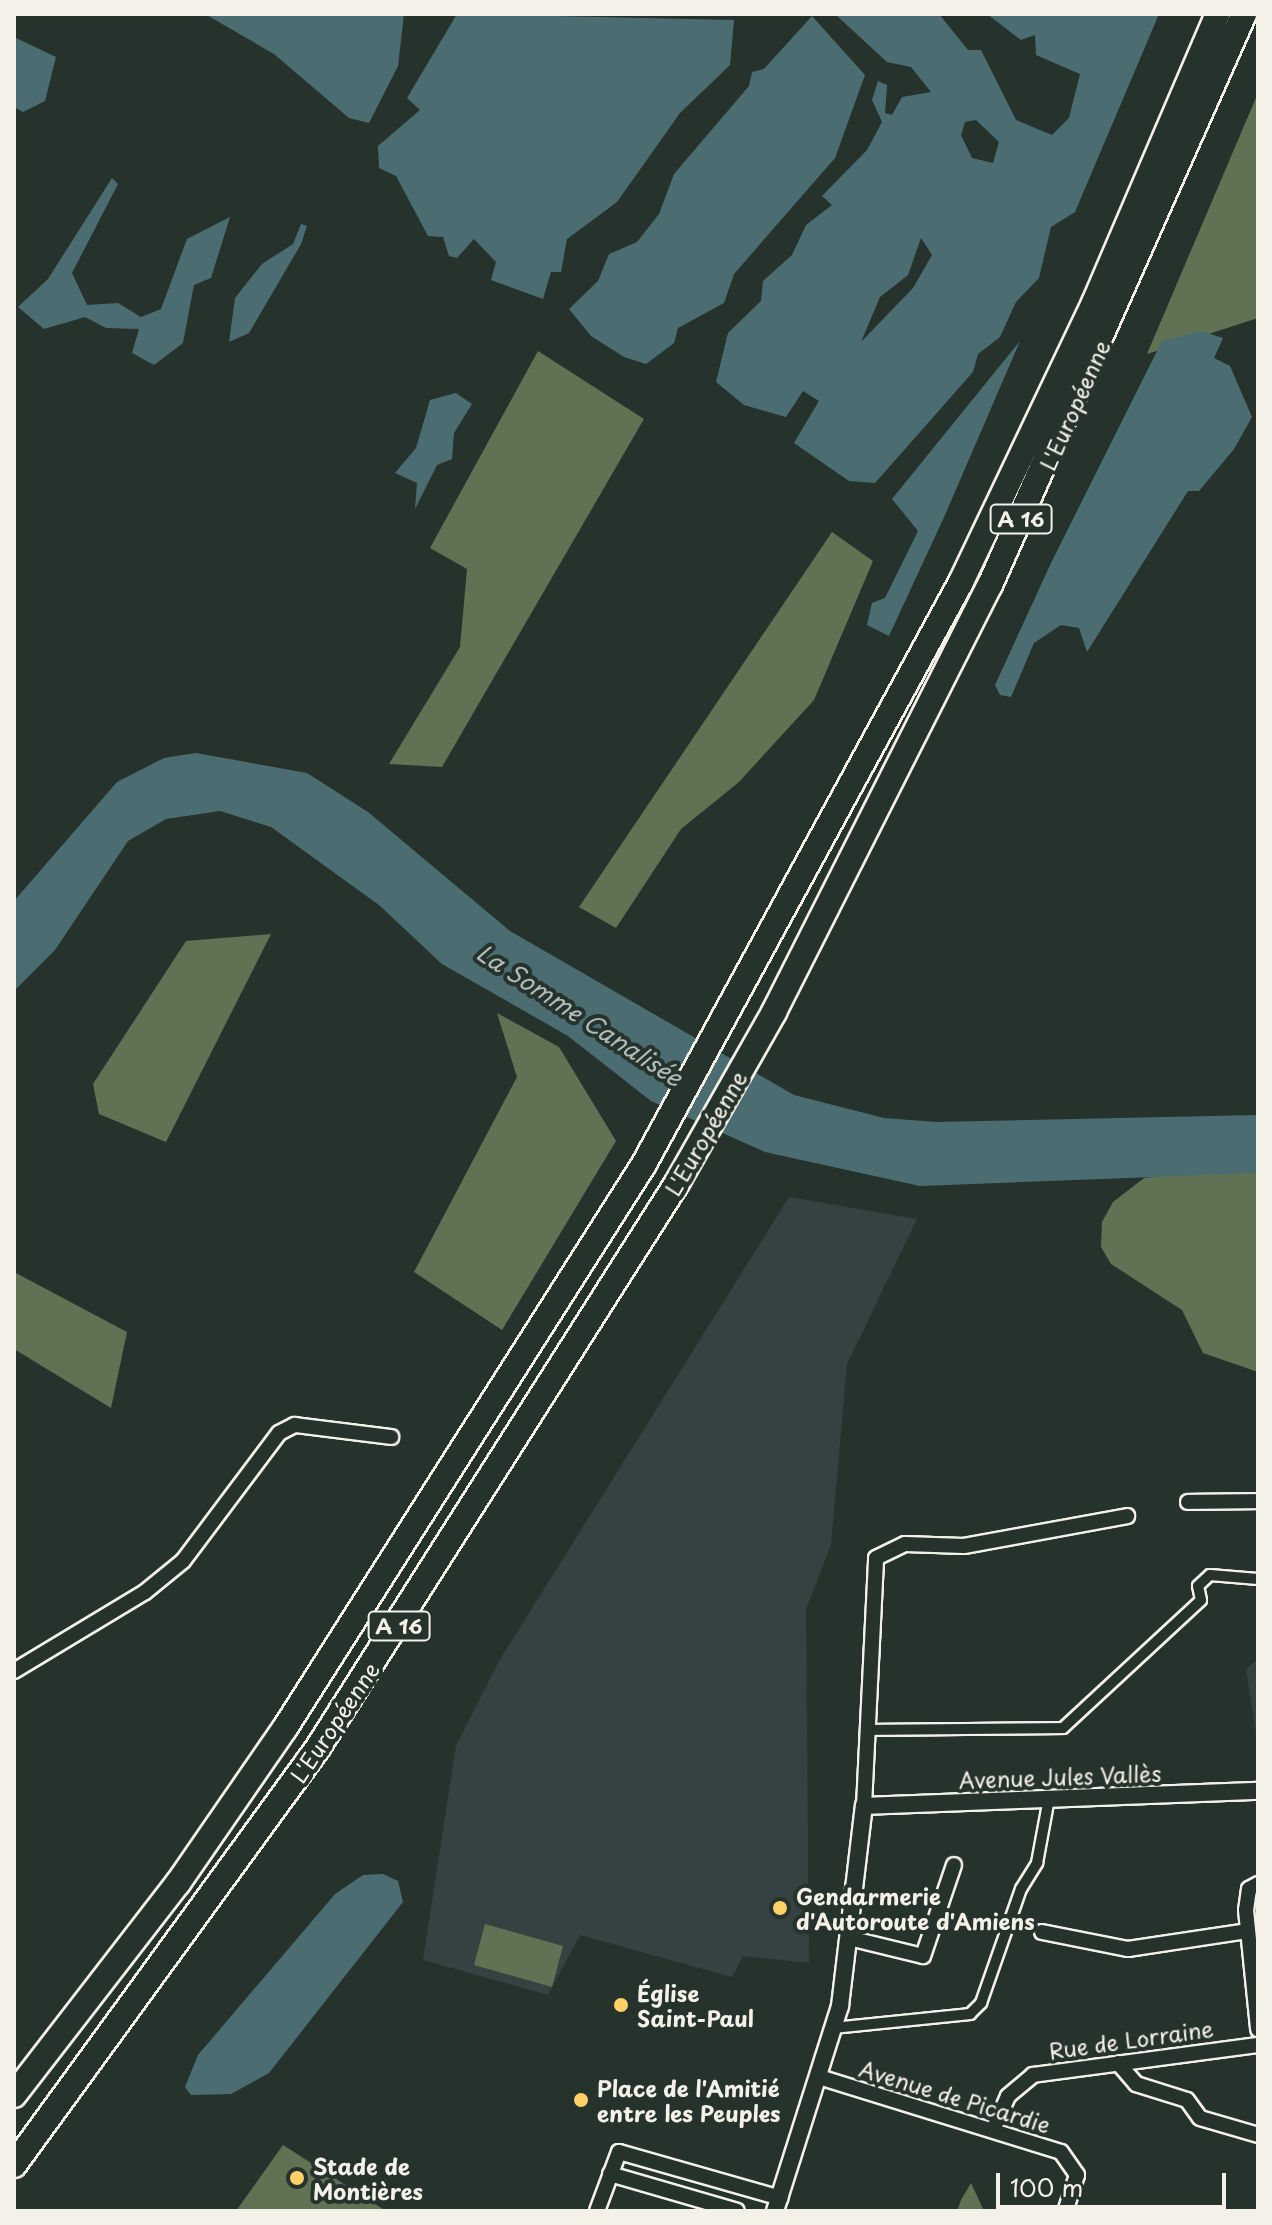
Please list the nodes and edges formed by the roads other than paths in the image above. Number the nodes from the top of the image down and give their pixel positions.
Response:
1 (1218, 14) edge
2 (1244, 14) edge
3 (391, 1437) dead end
4 (1258, 1501) edge
5 (1188, 1502) dead end
6 (1127, 1516) dead end
7 (1258, 1579) edge
8 (14, 1671) edge
9 (868, 1730) junction
10 (1258, 1791) edge
11 (1049, 1798) junction
12 (864, 1806) junction
13 (954, 1865) dead end
14 (1258, 1884) edge
15 (1247, 1931) junction
16 (1042, 1932) dead end
17 (849, 1938) junction
18 (833, 2028) junction
19 (1258, 2029) edge
20 (1258, 2045) edge
21 (1118, 2063) junction
22 (819, 2077) junction
23 (14, 2095) edge
24 (993, 2130) junction
25 (1258, 2135) edge
26 (14, 2165) edge
27 (610, 2174) junction
28 (778, 2205) edge
29 (597, 2211) edge
30 (737, 2211) edge
31 (1065, 2211) edge

1 - 23 highway, L'Européenne / A 16
2 - 26 highway, L'Européenne / A 16
3 - 8 street
4 - 5 street
6 - 9 street
7 - 9 street
9 - 12 street
10 - 11 street, Avenue Jules Vallès
11 - 12 street, Avenue Jules Vallès
11 - 18 street
12 - 17 street
13 - 17 street
14 - 15 street
15 - 16 street
15 - 19 street
17 - 18 street
18 - 22 street
20 - 21 street, Rue de Lorraine
21 - 24 street, Rue de Lorraine
21 - 25 street
22 - 24 street, Avenue de Picardie
22 - 28 street
24 - 31 street, Avenue de Picardie
27 - 28 street
27 - 29 street
27 - 30 street

